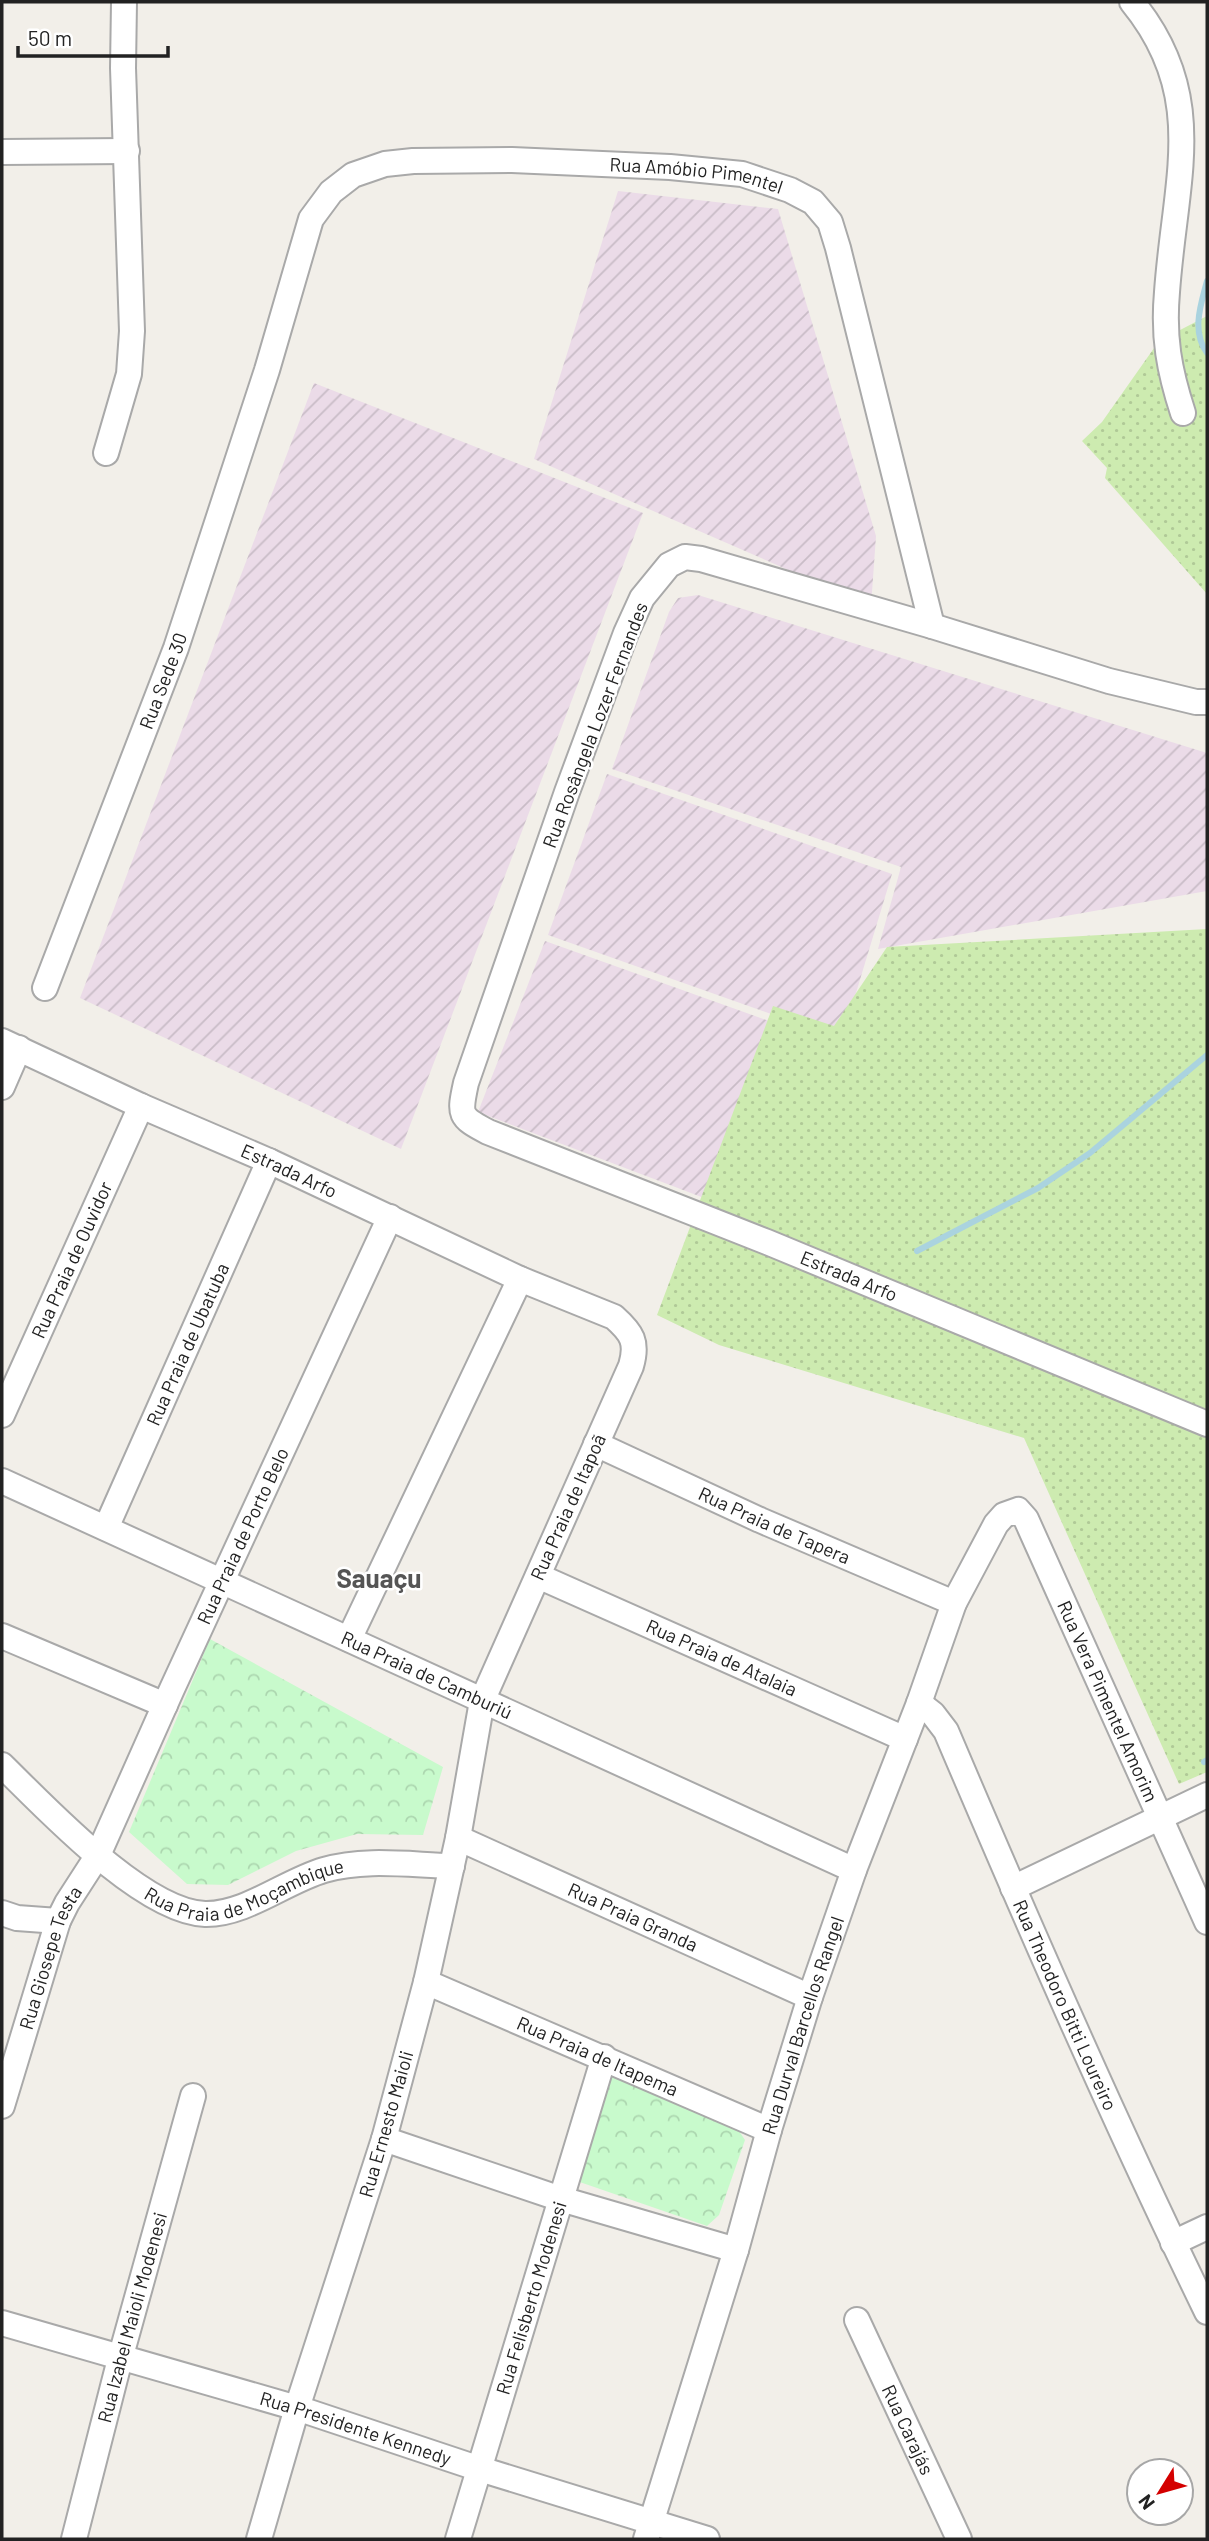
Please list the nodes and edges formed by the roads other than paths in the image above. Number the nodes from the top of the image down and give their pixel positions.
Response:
1 (124, 2) edge
2 (1132, 2) edge
3 (127, 151) junction
4 (2, 152) edge
5 (267, 370) joint
6 (1182, 413) dead end
7 (106, 453) dead end
8 (932, 626) junction
9 (1207, 702) edge
10 (46, 988) dead end
11 (10, 1044) edge
12 (2, 1087) edge
13 (141, 1106) junction
14 (488, 1132) joint
15 (269, 1161) junction
16 (390, 1217) junction
17 (520, 1279) junction
18 (614, 1317) joint
19 (2, 1415) edge
20 (1207, 1424) edge
21 (596, 1444) junction
22 (2, 1481) edge
23 (996, 1524) joint
24 (106, 1528) junction
25 (538, 1576) junction
26 (223, 1582) junction
27 (954, 1603) junction
28 (2, 1636) edge
29 (349, 1639) junction
30 (482, 1701) junction
31 (919, 1703) junction
32 (165, 1705) junction
33 (905, 1739) junction
34 (2, 1765) edge
35 (1207, 1795) edge
36 (1159, 1817) junction
37 (458, 1838) junction
38 (98, 1855) junction
39 (452, 1866) junction
40 (854, 1870) junction
41 (1013, 1888) junction
42 (2, 1913) edge
43 (58, 1921) junction
44 (1207, 1922) edge
45 (426, 1982) junction
46 (810, 1997) junction
47 (604, 2057) junction
48 (192, 2096) dead end
49 (2, 2105) edge
50 (769, 2130) junction
51 (384, 2140) junction
52 (561, 2199) junction
53 (1207, 2227) edge
54 (1174, 2243) junction
55 (736, 2250) junction
56 (1207, 2312) edge
57 (857, 2320) dead end
58 (2, 2323) edge
59 (120, 2359) junction
60 (297, 2409) junction
61 (480, 2469) junction
62 (648, 2531) edge
63 (74, 2539) edge
64 (259, 2539) edge
65 (458, 2539) edge
66 (707, 2539) edge
67 (959, 2539) edge

1 - 3 street
2 - 6 street
3 - 4 street
3 - 7 street
5 - 8 street, Rua Amóbio Pimentel
5 - 10 street, Rua Sede 30
8 - 9 street, Rua Rosângela Lozer Fernandes
8 - 14 street, Rua Rosângela Lozer Fernandes
11 - 12 street
11 - 13 street, Estrada Arfo
13 - 15 street, Estrada Arfo
13 - 19 street, Rua Praia de Ouvidor
14 - 20 street, Estrada Arfo
15 - 16 street, Estrada Arfo
15 - 24 street, Rua Praia de Ubatuba
16 - 17 street, Estrada Arfo
16 - 26 street, Rua Praia de Porto Belo
17 - 18 street, Estrada Arfo
17 - 29 street
18 - 21 street, Rua Praia de Itapoã
21 - 25 street, Rua Praia de Itapoã
21 - 27 street, Rua Praia de Tapera
22 - 24 street, Rua Praia de Camburiú
23 - 27 street, Rua Durval Barcellos Rangel
23 - 36 street, Rua Vera Pimentel Amorim
24 - 26 street, Rua Praia de Camburiú
25 - 30 street, Rua Praia de Itapoã
25 - 33 street, Rua Praia de Atalaia
26 - 29 street, Rua Praia de Camburiú
26 - 32 street, Rua Praia de Porto Belo
27 - 31 street, Rua Durval Barcellos Rangel
28 - 32 street
29 - 30 street, Rua Praia de Camburiú
30 - 37 street, Rua Ernesto Maioli
30 - 40 street, Rua Praia de Camburiú
31 - 33 street, Rua Durval Barcellos Rangel
31 - 41 street, Rua Theodoro Bitti Loureiro
32 - 38 street, Rua Praia de Porto Belo
33 - 40 street, Rua Durval Barcellos Rangel
34 - 38 street, Rua Praia de Moçambique
35 - 36 street
36 - 41 street
36 - 44 street, Rua Vera Pimentel Amorim
37 - 39 street, Rua Ernesto Maioli
37 - 46 street, Rua Praia Granda
38 - 39 street, Rua Praia de Moçambique
38 - 43 street, Rua Giosepe Testa
39 - 45 street, Rua Ernesto Maioli
40 - 46 street, Rua Durval Barcellos Rangel
41 - 54 street, Rua Theodoro Bitti Loureiro
42 - 43 street
43 - 49 street, Rua Giosepe Testa
45 - 47 street, Rua Praia de Itapema
45 - 51 street, Rua Ernesto Maioli
46 - 50 street, Rua Durval Barcellos Rangel
47 - 50 street, Rua Praia de Itapema
47 - 52 street, Rua Felisberto Modenesi
48 - 59 street, Rua Izabel Maioli Modenesi
50 - 55 street, Rua Durval Barcellos Rangel
51 - 52 street
51 - 60 street, Rua Ernesto Maioli
52 - 55 street
52 - 61 street, Rua Felisberto Modenesi
53 - 54 street
54 - 56 street, Rua Theodoro Bitti Loureiro
55 - 62 street, Rua Durval Barcellos Rangel
57 - 67 street, Rua Carajás
58 - 59 street, Rua Presidente Kennedy
59 - 60 street, Rua Presidente Kennedy
59 - 63 street, Rua Izabel Maioli Modenesi
60 - 61 street, Rua Presidente Kennedy
60 - 64 street, Rua Ernesto Maioli
61 - 62 street, Rua Presidente Kennedy
61 - 65 street, Rua Felisberto Modenesi
62 - 66 street, Rua Presidente Kennedy

